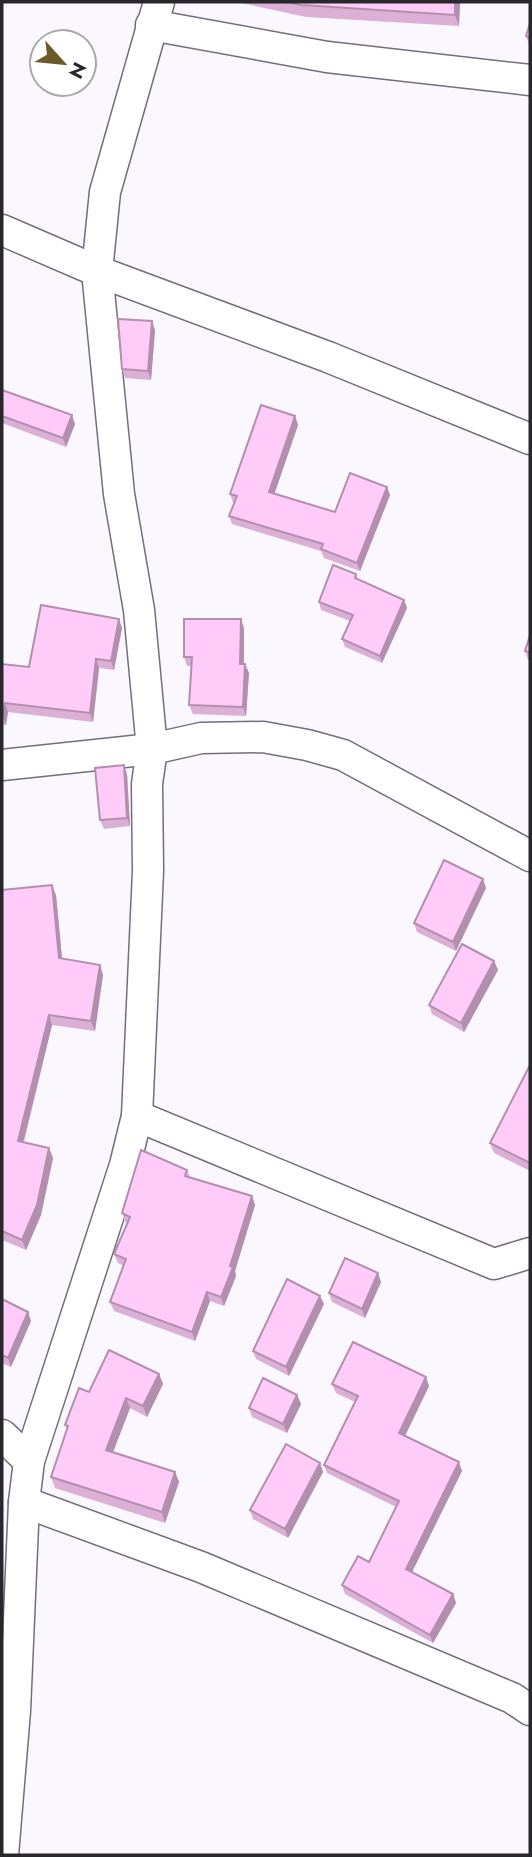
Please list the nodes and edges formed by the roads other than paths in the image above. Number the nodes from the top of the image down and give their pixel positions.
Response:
1 (155, 13) edge
2 (530, 80) edge
3 (2, 230) edge
4 (97, 271) junction
5 (530, 439) edge
6 (152, 749) junction
7 (2, 765) edge
8 (530, 856) edge
9 (137, 1116) junction
10 (530, 1253) edge
11 (2, 1435) edge
12 (29, 1461) junction
13 (24, 1503) junction
14 (530, 1710) edge
15 (3, 1855) edge

1 - 2 street
1 - 4 street
3 - 4 street
4 - 5 street
4 - 6 street
6 - 7 street
6 - 8 street
6 - 9 street
9 - 10 street
9 - 12 street
11 - 12 street
12 - 13 street
13 - 14 street
13 - 15 street

